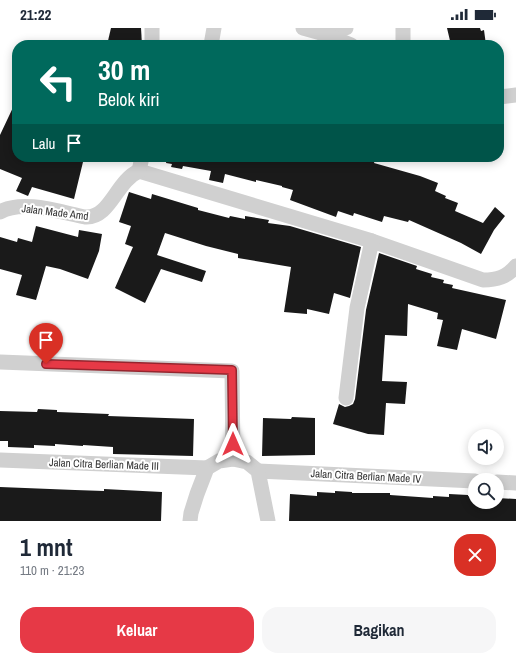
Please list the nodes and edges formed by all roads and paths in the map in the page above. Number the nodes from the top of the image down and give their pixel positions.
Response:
1 (152, 28) edge
2 (214, 28) edge
3 (303, 28) edge
4 (346, 28) edge
5 (403, 28) edge
6 (321, 32) junction
7 (152, 40) edge
8 (212, 40) edge
9 (339, 40) edge
10 (403, 40) edge
11 (516, 95) edge
12 (504, 96) edge
13 (141, 164) edge
14 (0, 212) edge
15 (372, 241) junction
16 (516, 266) edge
17 (0, 362) edge
18 (346, 398) dead end
19 (233, 459) junction
20 (0, 460) edge
21 (208, 468) junction
22 (258, 471) junction
23 (468, 481) edge
24 (504, 482) edge
25 (516, 483) edge
26 (190, 521) edge
27 (268, 521) edge

1 - 7 street
2 - 8 street
3 - 6 street
4 - 6 street
5 - 10 street
6 - 9 street
11 - 12 street
13 - 14 street, Jalan Made Amd
13 - 15 street
15 - 16 street
15 - 18 street
17 - 19 street
19 - 21 street
19 - 22 street
20 - 21 street, Jalan Citra Berlian Made III
21 - 26 street
22 - 23 street, Jalan Citra Berlian Made IV
22 - 27 street
24 - 25 street

